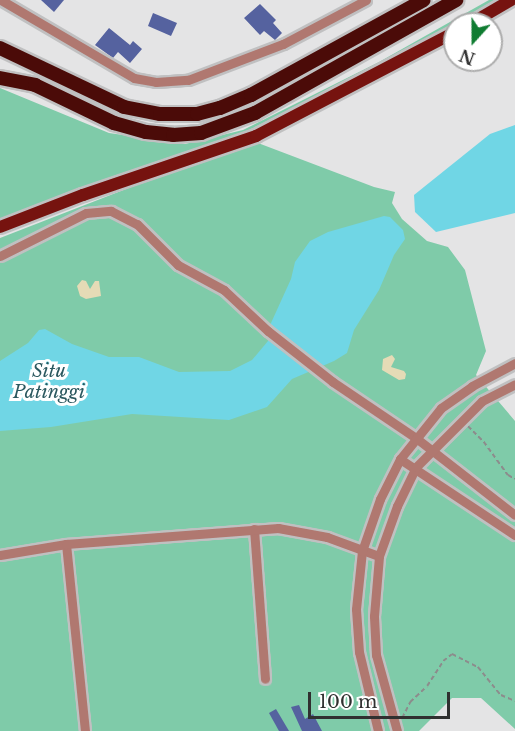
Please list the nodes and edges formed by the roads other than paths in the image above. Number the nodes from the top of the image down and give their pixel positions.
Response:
1 (1, 0) edge
2 (366, 0) edge
3 (424, 0) edge
4 (456, 0) edge
5 (511, 0) edge
6 (490, 12) edge
7 (443, 38) edge
8 (0, 48) edge
9 (0, 68) edge
10 (0, 78) edge
11 (35, 86) junction
12 (0, 227) edge
13 (0, 256) edge
14 (515, 363) edge
15 (515, 384) edge
16 (416, 438) junction
17 (430, 450) junction
18 (400, 459) junction
19 (416, 467) junction
20 (515, 515) edge
21 (254, 529) junction
22 (515, 535) edge
23 (66, 544) junction
24 (362, 551) junction
25 (0, 555) edge
26 (379, 556) junction
27 (265, 679) dead end
28 (396, 728) edge
29 (85, 731) edge
30 (377, 731) edge

1 - 2 street
3 - 8 highway
4 - 11 highway
5 - 6 main road
7 - 12 main road
9 - 11 highway
10 - 11 highway
13 - 16 street
14 - 16 street
15 - 17 street
16 - 17 street
16 - 18 street
17 - 19 street
17 - 20 street
18 - 19 street
18 - 24 street
19 - 22 street
19 - 26 street
21 - 23 street
21 - 24 street
21 - 27 street
23 - 25 street
23 - 29 street
24 - 26 street
24 - 30 street
26 - 28 street
28 - 30 street

